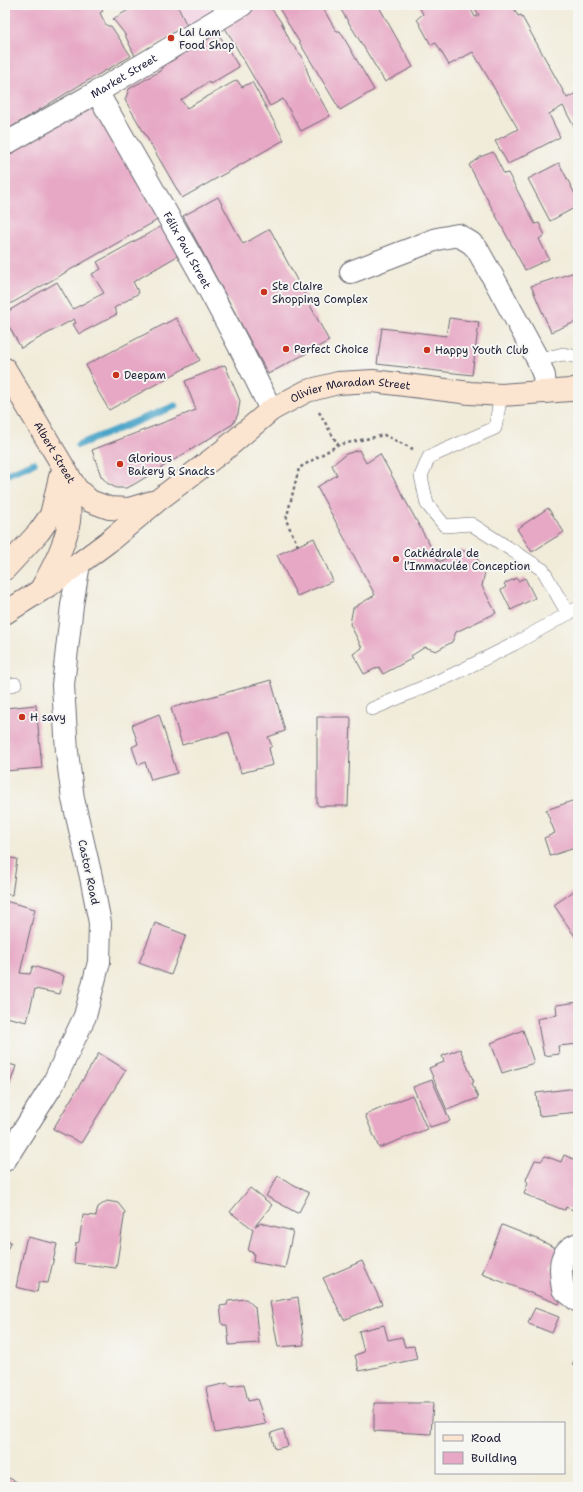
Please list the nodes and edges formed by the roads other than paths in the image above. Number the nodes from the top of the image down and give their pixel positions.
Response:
1 (242, 5) edge
2 (97, 92) junction
3 (5, 144) edge
4 (351, 272) dead end
5 (578, 357) edge
6 (538, 360) junction
7 (5, 369) edge
8 (578, 388) edge
9 (546, 392) junction
10 (501, 395) junction
11 (271, 410) junction
12 (63, 466) junction
13 (157, 501) junction
14 (79, 564) junction
15 (5, 569) edge
16 (41, 590) junction
17 (573, 611) edge
18 (5, 613) edge
19 (372, 709) dead end
20 (5, 1160) edge
21 (578, 1244) edge
22 (578, 1300) edge

1 - 2 street, Market Street
2 - 3 street, Market Street
2 - 11 street, Félix Paul Street
4 - 6 street
5 - 6 lane
6 - 9 street
7 - 12 main road, Albert Street
8 - 9 main road, Olivier Maradan Street
9 - 10 main road, Olivier Maradan Street
10 - 11 main road, Olivier Maradan Street
10 - 17 lane
11 - 13 main road, Olivier Maradan Street
12 - 13 main road
12 - 15 main road
12 - 16 main road, Albert Street
13 - 14 main road, Olivier Maradan Street
14 - 16 main road, Olivier Maradan Street
14 - 20 street, Castor Road
16 - 18 main road, Olivier Maradan Street
17 - 19 lane
21 - 22 street

